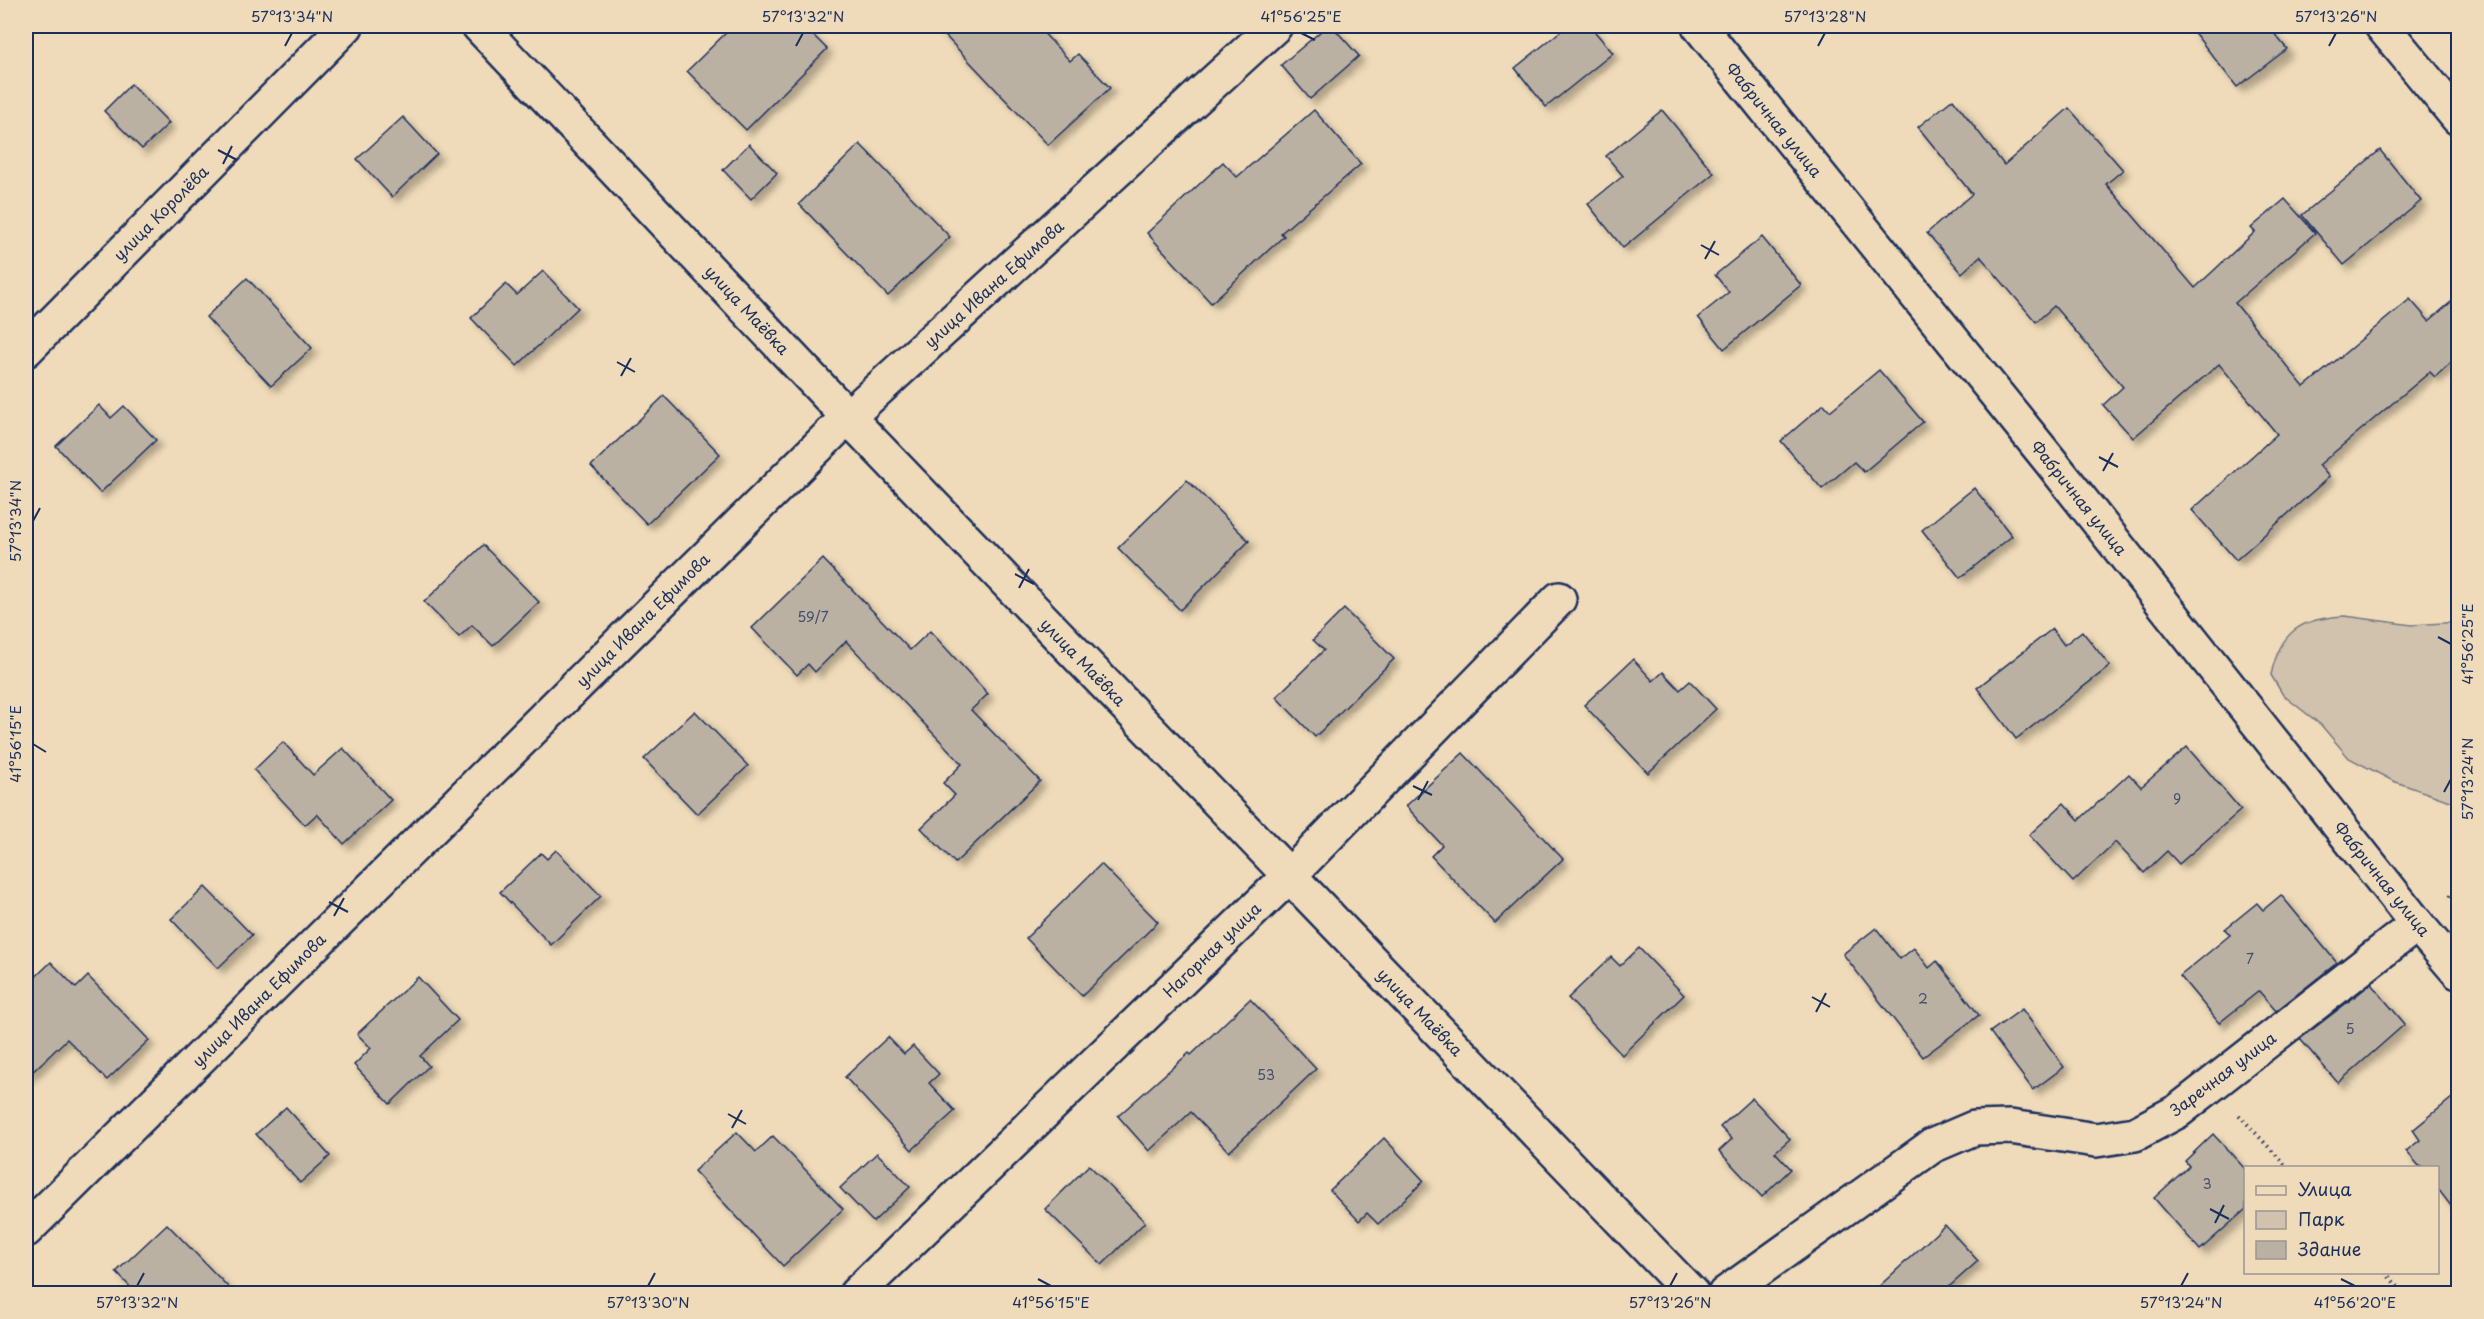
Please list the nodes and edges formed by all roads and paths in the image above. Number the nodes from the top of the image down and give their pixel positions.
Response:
1 (346, 26) edge
2 (479, 26) edge
3 (1275, 26) edge
4 (1699, 26) edge
5 (2382, 26) edge
6 (2458, 118) edge
7 (26, 350) edge
8 (848, 417) junction
9 (1559, 598) dead end
10 (1290, 876) junction
11 (2417, 924) junction
12 (2458, 972) edge
13 (2212, 1086) junction
14 (2287, 1166) edge
15 (26, 1230) edge
16 (2387, 1274) edge
17 (856, 1293) edge
18 (1692, 1293) edge
19 (1725, 1293) edge
20 (2404, 1293) edge

1 - 7 street, улица Королёва
2 - 8 street, улица Маёвка
3 - 8 street, улица Ивана Ефимова
4 - 11 street, Фабричная улица
5 - 6 street
8 - 10 street, улица Маёвка
8 - 15 street, улица Ивана Ефимова
9 - 10 street, Нагорная улица
10 - 17 street, Нагорная улица
10 - 18 street, улица Маёвка
11 - 12 street, Фабричная улица
11 - 13 street, Заречная улица
13 - 14 path
13 - 19 street, Заречная улица
16 - 20 path

